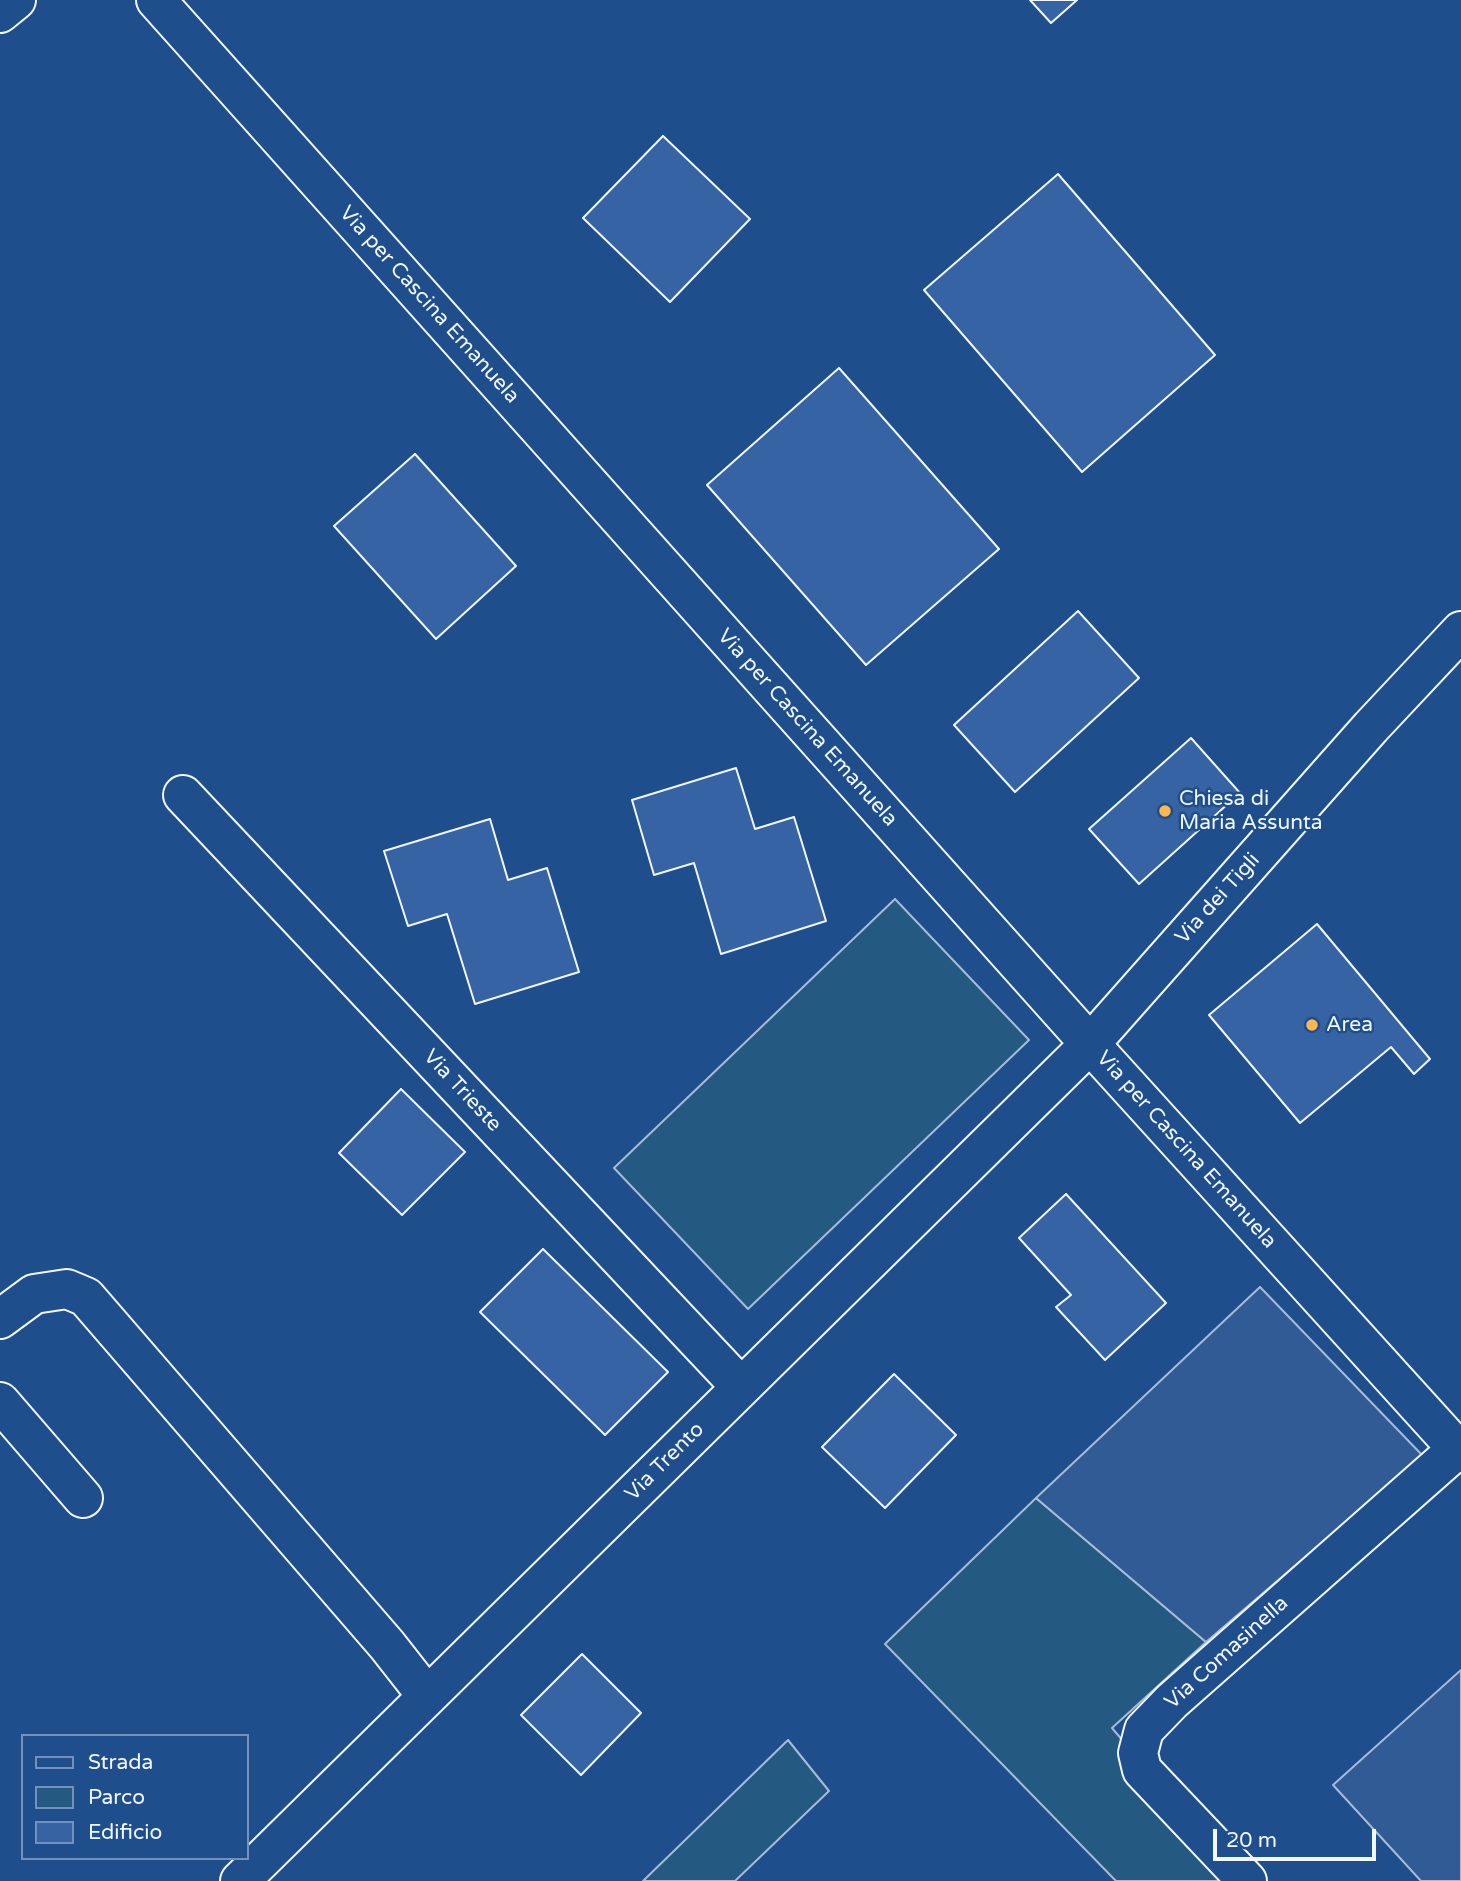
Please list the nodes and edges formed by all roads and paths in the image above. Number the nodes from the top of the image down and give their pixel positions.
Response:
1 (16, 0) edge
2 (156, 0) edge
3 (0, 13) edge
4 (1461, 631) edge
5 (183, 795) dead end
6 (1090, 1044) junction
7 (0, 1319) edge
8 (741, 1387) junction
9 (0, 1402) edge
10 (1460, 1449) edge
11 (83, 1498) dead end
12 (428, 1696) junction
13 (240, 1881) edge
14 (1247, 1881) edge

1 - 3 street
2 - 6 street, Via per Cascina Emanuela
4 - 6 street, Via dei Tigli
5 - 8 street, Via Trieste
6 - 8 street, Via Trento
6 - 10 street, Via per Cascina Emanuela
7 - 12 street
8 - 12 street, Via Trento
9 - 11 street
10 - 14 street, Via Comasinella
12 - 13 street, Via Trento

